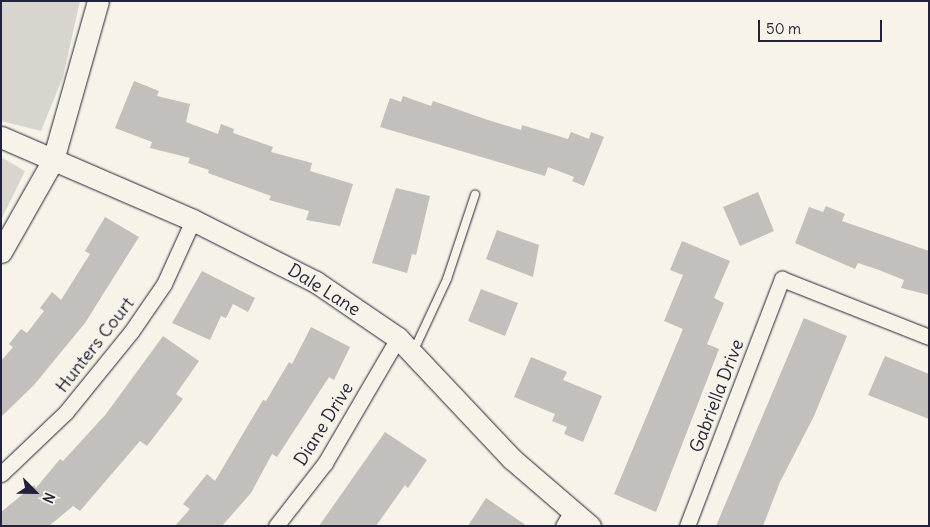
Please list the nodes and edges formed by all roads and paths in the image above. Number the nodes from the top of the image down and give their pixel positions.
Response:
1 (98, 1) edge
2 (1, 137) edge
3 (53, 160) junction
4 (475, 195) dead end
5 (193, 220) junction
6 (1, 252) edge
7 (929, 337) edge
8 (405, 346) junction
9 (1, 474) edge
10 (568, 518) edge
11 (276, 526) edge
12 (590, 526) edge
13 (688, 526) edge

1 - 3 street
2 - 3 street, Dale Lane
3 - 5 street, Dale Lane
3 - 6 street
4 - 8 lane
5 - 8 street, Dale Lane
5 - 9 street, Hunters Court
7 - 13 street, Gabriella Drive
8 - 10 street, Dale Lane
8 - 11 street, Diane Drive
10 - 12 street, Dale Lane

